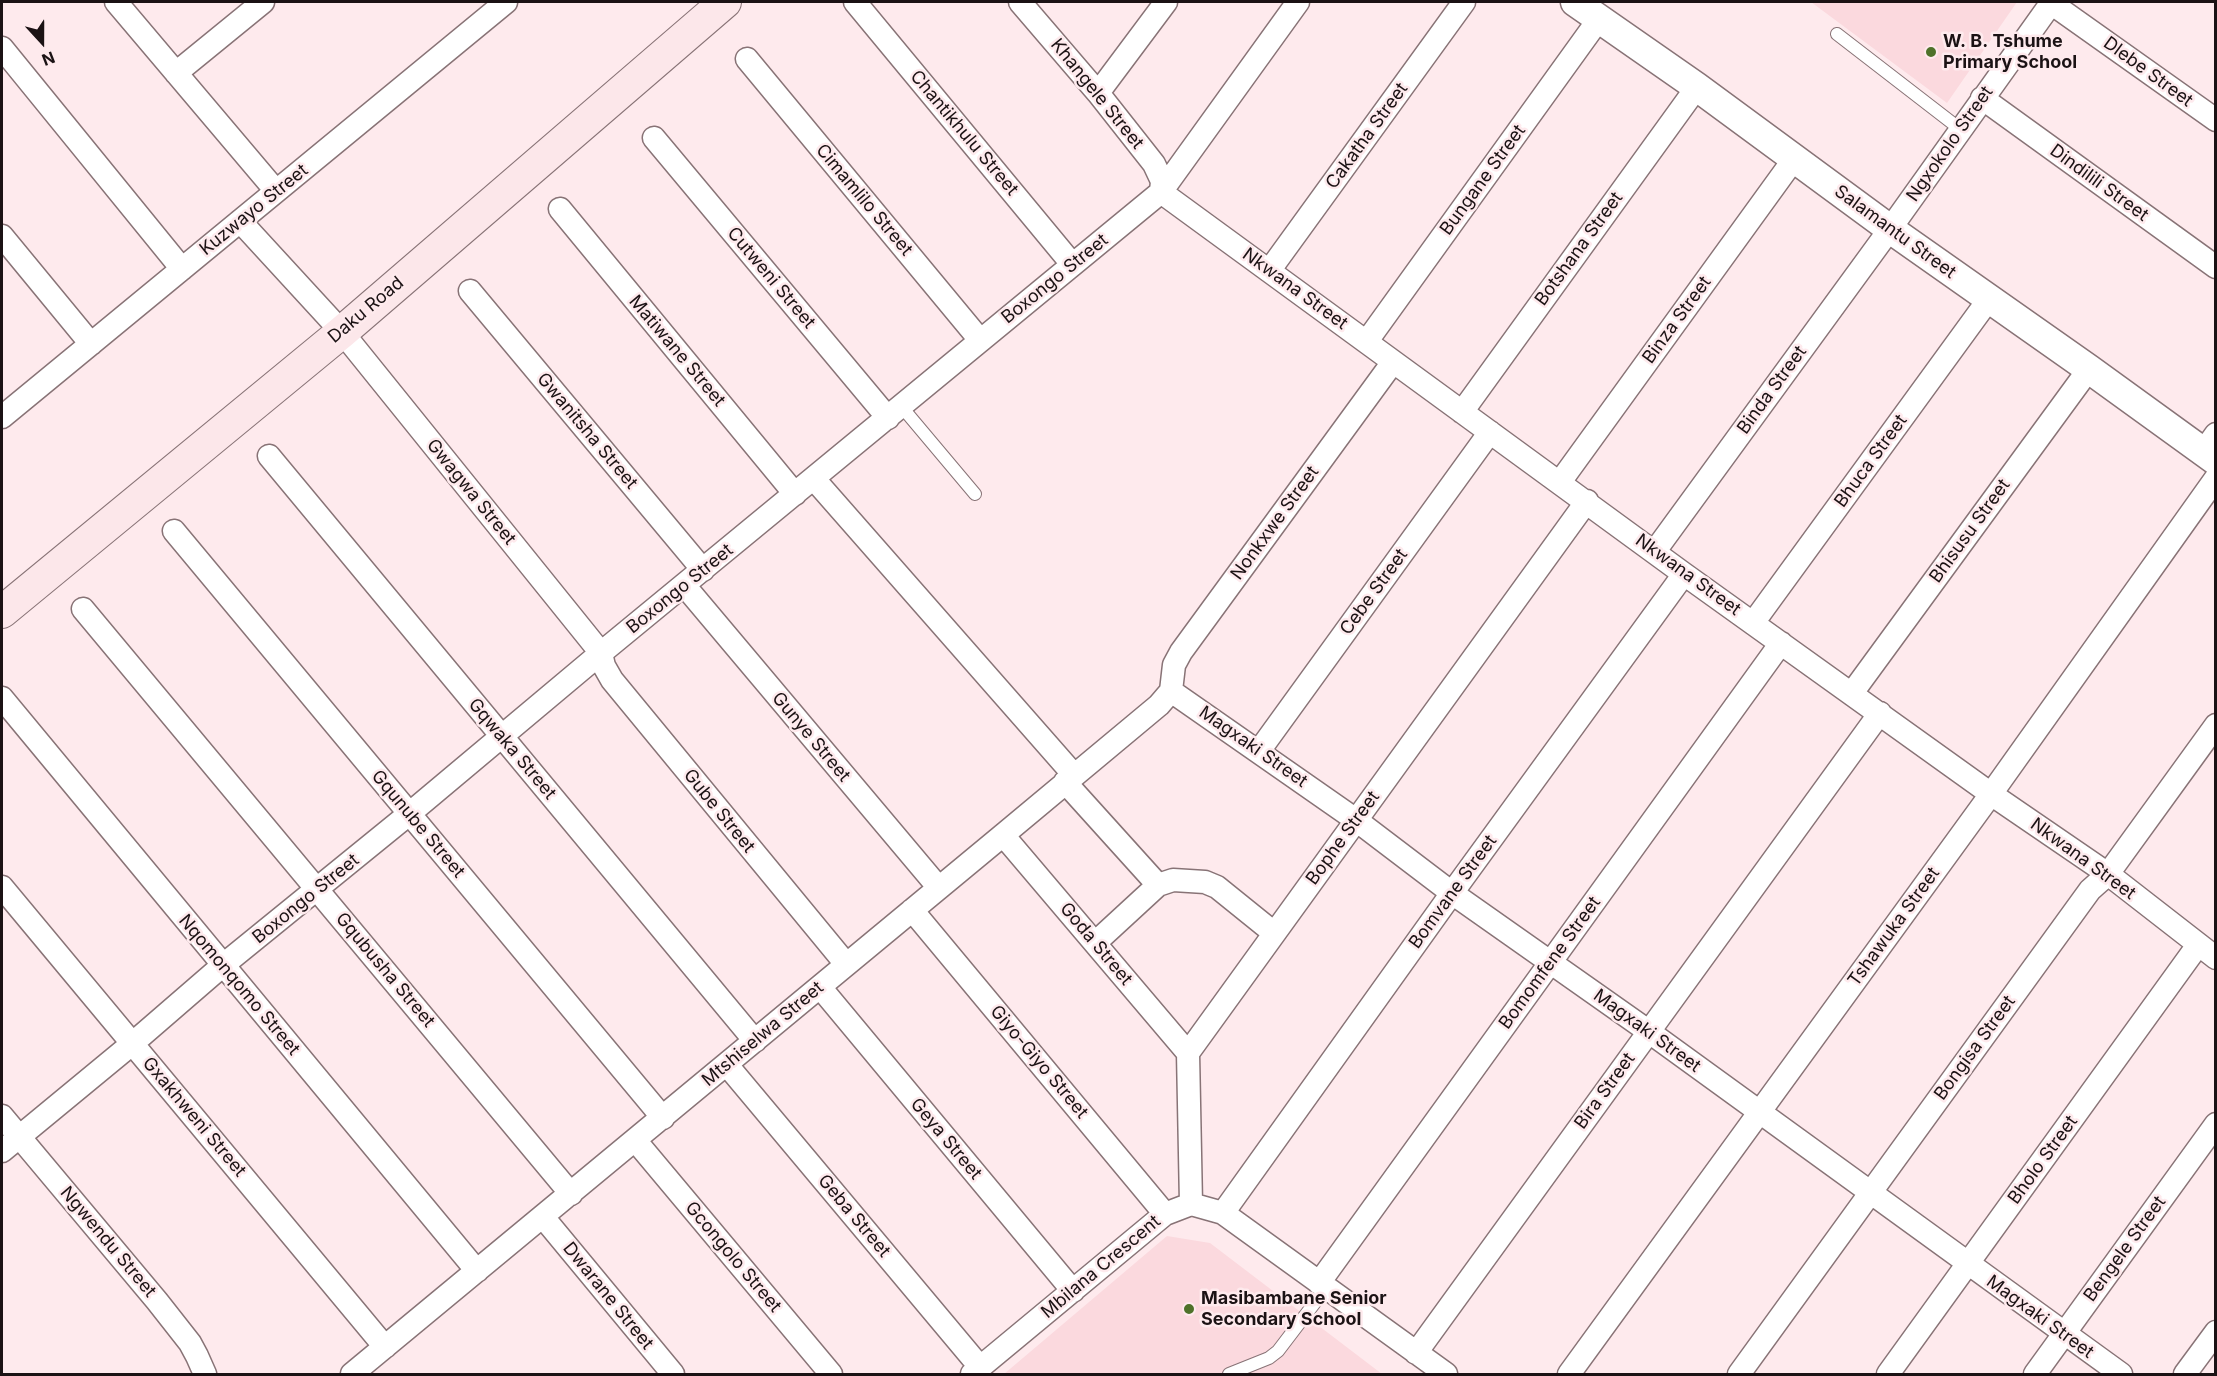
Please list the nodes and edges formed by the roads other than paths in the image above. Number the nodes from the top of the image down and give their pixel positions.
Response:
1 (116, 2) edge
2 (263, 2) edge
3 (506, 2) edge
4 (725, 2) edge
5 (855, 2) edge
6 (1166, 2) edge
7 (1298, 2) edge
8 (1464, 2) edge
9 (1575, 2) edge
10 (2051, 2) edge
11 (1027, 4) edge
12 (1599, 19) junction
13 (1837, 34) dead end
14 (2, 48) edge
15 (747, 59) dead end
16 (177, 73) junction
17 (1697, 87) junction
18 (1098, 93) junction
19 (1982, 98) junction
20 (2216, 120) edge
21 (1960, 129) junction
22 (654, 138) dead end
23 (1794, 159) junction
24 (276, 192) junction
25 (1161, 192) junction
26 (560, 209) dead end
27 (240, 221) junction
28 (1890, 229) junction
29 (2, 236) edge
30 (1072, 264) junction
31 (2216, 267) edge
32 (182, 269) junction
33 (1269, 271) junction
34 (470, 291) dead end
35 (1989, 299) junction
36 (342, 332) junction
37 (980, 340) junction
38 (1366, 341) junction
39 (91, 344) junction
40 (1393, 362) junction
41 (2089, 369) junction
42 (894, 412) junction
43 (1462, 412) junction
44 (2, 417) edge
45 (1490, 432) junction
46 (2211, 449) edge
47 (269, 456) dead end
48 (2216, 478) edge
49 (814, 479) junction
50 (1560, 482) junction
51 (795, 494) junction
52 (975, 494) dead end
53 (1587, 501) junction
54 (174, 531) dead end
55 (1655, 551) junction
56 (703, 570) junction
57 (1684, 574) junction
58 (684, 585) junction
59 (83, 609) dead end
60 (2, 612) edge
61 (1753, 623) junction
62 (1781, 643) junction
63 (601, 653) junction
64 (1171, 691) junction
65 (1852, 693) junction
66 (2, 698) edge
67 (1880, 713) junction
68 (2216, 725) edge
69 (502, 736) junction
70 (1259, 751) junction
71 (1070, 778) junction
72 (1991, 794) junction
73 (409, 814) junction
74 (1356, 820) junction
75 (1003, 835) junction
76 (2108, 874) junction
77 (1158, 885) junction
78 (2, 887) edge
79 (939, 888) junction
80 (317, 889) junction
81 (1452, 893) junction
82 (912, 910) junction
83 (1274, 933) junction
84 (1095, 943) junction
85 (2209, 950) edge
86 (1551, 962) junction
87 (846, 964) junction
88 (222, 966) junction
89 (820, 987) junction
90 (1648, 1032) junction
91 (755, 1041) junction
92 (133, 1043) junction
93 (1188, 1053) junction
94 (727, 1065) junction
95 (1759, 1113) junction
96 (2, 1116) edge
97 (663, 1118) junction
98 (2216, 1124) edge
99 (19, 1136) junction
100 (635, 1140) junction
101 (2, 1151) edge
102 (571, 1194) junction
103 (1870, 1194) junction
104 (1191, 1204) junction
105 (1223, 1213) junction
106 (1165, 1214) junction
107 (543, 1216) junction
108 (1968, 1265) junction
109 (477, 1271) junction
110 (1323, 1285) junction
111 (1073, 1291) junction
112 (2216, 1332) edge
113 (2064, 1334) junction
114 (385, 1347) junction
115 (1416, 1353) junction
116 (976, 1371) edge
117 (205, 1374) edge
118 (352, 1374) edge
119 (673, 1374) edge
120 (831, 1374) edge
121 (1229, 1374) edge
122 (1446, 1374) edge
123 (1569, 1374) edge
124 (1738, 1374) edge
125 (1888, 1374) edge
126 (2035, 1374) edge
127 (2121, 1374) edge
128 (2185, 1374) edge

1 - 16 street
2 - 16 street
3 - 24 street, Kuzwayo Street
4 - 36 main road, Daku Road
5 - 30 street, Chantikhulu Street
6 - 18 street
7 - 25 street, Boxongo Street
8 - 33 street, Cakatha Street
9 - 12 street, Salamantu Street
10 - 19 street, Ngxokolo Street
10 - 20 street, Dlebe Street
11 - 18 street, Khangele Street
12 - 17 street, Salamantu Street
12 - 38 street, Bungane Street
13 - 21 lane
14 - 32 street
15 - 37 street, Cimamlilo Street
16 - 24 street
17 - 23 street, Salamantu Street
17 - 43 street, Botshana Street
18 - 25 street, Khangele Street
19 - 21 street, Ngxokolo Street
19 - 31 street, Dindilili Street
21 - 28 street, Ngxokolo Street
22 - 42 street, Cutweni Street
23 - 28 street, Salamantu Street
23 - 50 street, Binza Street
24 - 27 street, Kuzwayo Street
25 - 30 street, Boxongo Street
25 - 33 street, Nkwana Street
26 - 51 street, Matiwane Street
27 - 32 street, Kuzwayo Street
27 - 36 street, Gwagwa Street
28 - 35 street, Salamantu Street
28 - 55 street, Binda Street
29 - 39 street
30 - 37 street, Boxongo Street
32 - 39 street, Kuzwayo Street
33 - 38 street, Nkwana Street
34 - 56 street, Gwanitsha Street
35 - 41 street, Salamantu Street
35 - 61 street, Bhuca Street
36 - 60 main road, Daku Road
36 - 63 street, Gwagwa Street
37 - 42 street, Boxongo Street
38 - 40 street, Nkwana Street
39 - 44 street, Kuzwayo Street
40 - 43 street, Nkwana Street
40 - 64 street, Nonkxwe Street
41 - 46 street, Salamantu Street
41 - 65 street, Bhisusu Street
42 - 49 street, Boxongo Street
42 - 52 lane
43 - 45 street, Nkwana Street
45 - 50 street, Nkwana Street
45 - 70 street, Cebe Street
47 - 69 street, Gqwaka Street
48 - 72 street, Tshawuka Street
49 - 51 street, Boxongo Street
49 - 71 street
50 - 53 street, Nkwana Street
51 - 56 street, Boxongo Street
53 - 55 street, Nkwana Street
53 - 74 street, Bophe Street
54 - 73 street, Gqunube Street
55 - 57 street, Nkwana Street
56 - 58 street, Boxongo Street
57 - 61 street, Nkwana Street
57 - 81 street, Bomvane Street
58 - 63 street, Boxongo Street
58 - 79 street, Gunye Street
59 - 80 street, Gqubusha Street
61 - 62 street, Nkwana Street
62 - 65 street, Nkwana Street
62 - 86 street, Bomomfene Street
63 - 69 street, Boxongo Street
63 - 87 street, Gube Street
64 - 70 street, Magxaki Street
64 - 71 street, Mtshiselwa Street
65 - 67 street, Nkwana Street
66 - 88 street, Nqomonqomo Street
67 - 72 street, Nkwana Street
67 - 90 street, Bira Street
68 - 76 street, Bongisa Street
69 - 73 street, Boxongo Street
69 - 91 street, Gqwaka Street
70 - 74 street, Magxaki Street
71 - 75 street, Mtshiselwa Street
71 - 77 street
72 - 76 street, Nkwana Street
72 - 95 street, Tshawuka Street
73 - 80 street, Boxongo Street
73 - 97 street, Gqunube Street
74 - 81 street, Magxaki Street
74 - 83 street, Bophe Street
75 - 79 street, Mtshiselwa Street
75 - 84 street, Goda Street
76 - 85 street, Nkwana Street
76 - 103 street, Bongisa Street
77 - 83 street
77 - 84 street
78 - 92 street, Gxakhweni Street
79 - 82 street, Mtshiselwa Street
80 - 88 street, Boxongo Street
80 - 102 street, Gqubusha Street
81 - 86 street, Magxaki Street
81 - 105 street, Bomvane Street
82 - 87 street, Mtshiselwa Street
82 - 106 street, Giyo-Giyo Street
83 - 93 street, Bophe Street
84 - 93 street, Goda Street
85 - 108 street, Bholo Street
86 - 90 street, Magxaki Street
86 - 110 street, Bomomfene Street
87 - 89 street, Mtshiselwa Street
88 - 92 street, Boxongo Street
88 - 109 street, Nqomonqomo Street
89 - 91 street, Mtshiselwa Street
89 - 111 street, Geya Street
90 - 95 street, Magxaki Street
90 - 115 street, Bira Street
91 - 94 street, Mtshiselwa Street
92 - 99 street, Boxongo Street
92 - 114 street, Gxakhweni Street
93 - 104 street
94 - 97 street, Mtshiselwa Street
94 - 116 street, Geba Street
95 - 103 street, Magxaki Street
95 - 123 street, Tshawuka Street
96 - 99 street, Ngwendu Street
97 - 100 street, Mtshiselwa Street
98 - 113 street, Bengele Street
99 - 101 street, Boxongo Street
99 - 117 street, Ngwendu Street
100 - 102 street, Mtshiselwa Street
100 - 120 street, Gcongolo Street
102 - 107 street, Mtshiselwa Street
103 - 108 street, Magxaki Street
103 - 124 street, Bongisa Street
104 - 105 street
104 - 106 street, Mbilana Crescent
105 - 110 street
106 - 111 street, Mbilana Crescent
107 - 109 street, Mtshiselwa Street
107 - 119 street, Dwarane Street
108 - 113 street, Magxaki Street
108 - 125 street, Bholo Street
109 - 114 street, Mtshiselwa Street
110 - 115 street
110 - 121 lane
111 - 116 street, Mbilana Crescent
112 - 128 street
113 - 126 street, Bengele Street
113 - 127 street, Magxaki Street
114 - 118 street, Mtshiselwa Street
115 - 122 street

